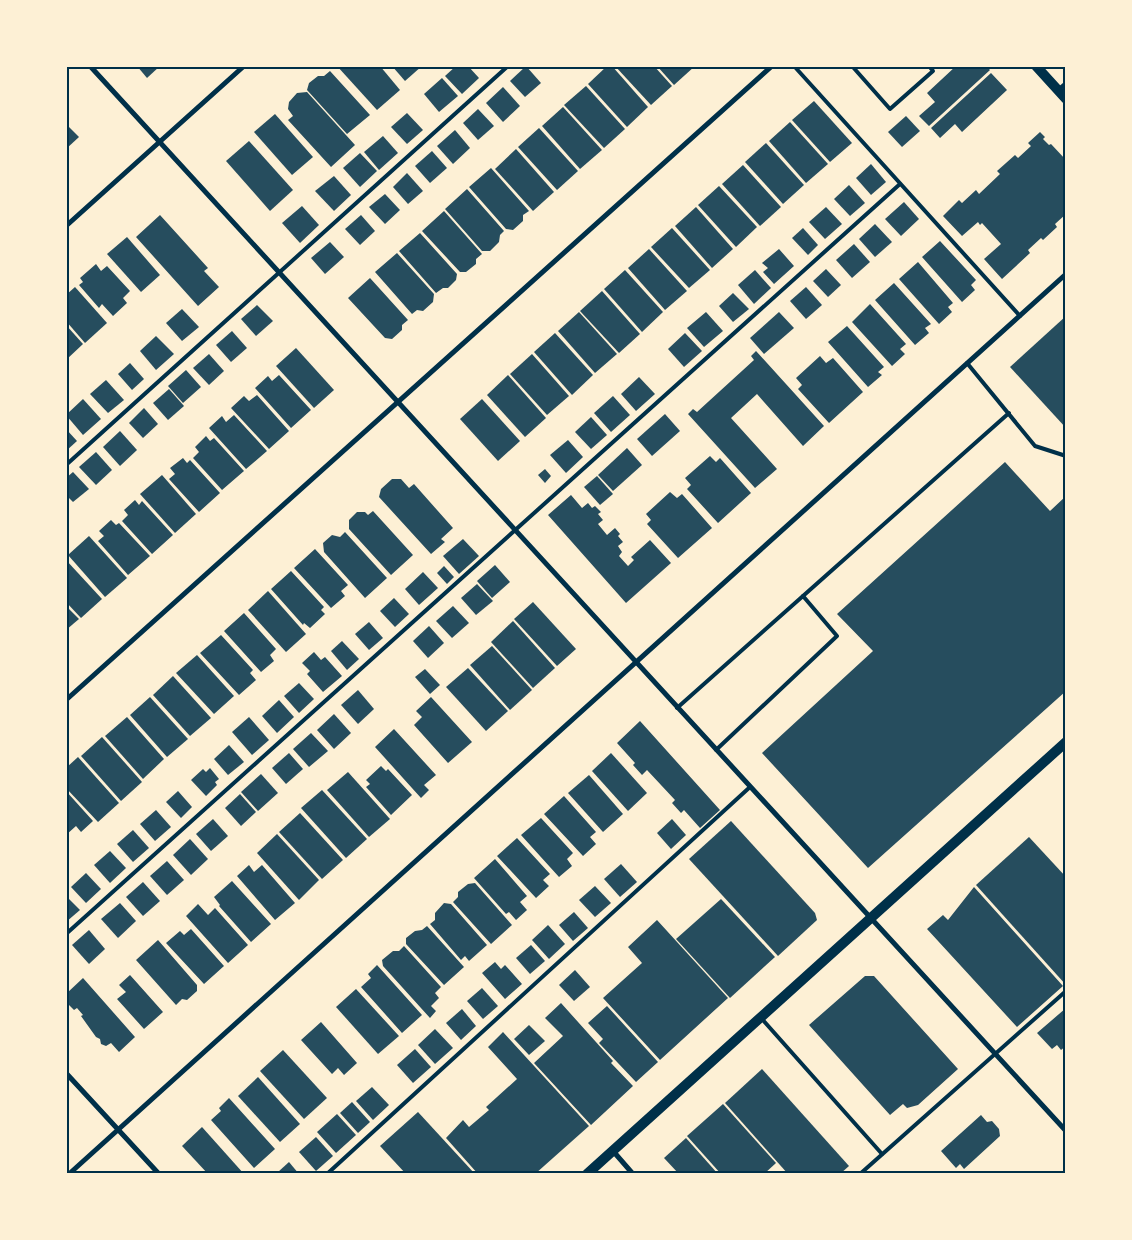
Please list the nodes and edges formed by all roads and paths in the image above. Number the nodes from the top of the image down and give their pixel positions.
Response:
1 (90, 66) edge
2 (244, 66) edge
3 (508, 66) edge
4 (772, 66) edge
5 (794, 66) edge
6 (852, 66) edge
7 (929, 66) edge
8 (1036, 66) edge
9 (1062, 87) edge
10 (1066, 99) edge
11 (159, 142) junction
12 (900, 184) junction
13 (66, 226) edge
14 (279, 273) junction
15 (1066, 274) edge
16 (1020, 316) junction
17 (967, 363) junction
18 (398, 403) junction
19 (1009, 413) junction
20 (1066, 456) edge
21 (66, 465) edge
22 (515, 530) junction
23 (803, 596) junction
24 (636, 662) junction
25 (66, 700) edge
26 (677, 708) junction
27 (1066, 742) edge
28 (716, 750) junction
29 (750, 787) junction
30 (870, 918) junction
31 (66, 934) edge
32 (1066, 991) edge
33 (761, 1017) junction
34 (995, 1054) junction
35 (66, 1073) edge
36 (118, 1130) junction
37 (1066, 1131) edge
38 (612, 1151) junction
39 (882, 1154) junction
40 (865, 1172) edge
41 (69, 1174) edge
42 (159, 1174) edge
43 (327, 1174) edge
44 (587, 1174) edge
45 (633, 1174) edge
46 (860, 1174) edge

1 - 11 street
2 - 11 street
3 - 14 lane
4 - 18 street
5 - 12 lane
6 - 7 lane
8 - 9 main road
9 - 10 main road
11 - 13 street
11 - 14 street
12 - 16 lane
12 - 22 lane
14 - 18 street
14 - 21 lane
15 - 16 street
16 - 17 street
17 - 19 lane
17 - 24 street
18 - 22 street
18 - 25 street
19 - 20 lane
19 - 23 lane
22 - 24 street
22 - 31 lane
23 - 26 lane
23 - 28 lane
24 - 26 street
24 - 36 street
26 - 28 street
27 - 30 main road
28 - 29 street
29 - 30 street
29 - 43 lane
30 - 33 main road
30 - 34 street
32 - 34 lane
33 - 38 main road
33 - 39 lane
34 - 37 street
34 - 39 lane
35 - 36 street
36 - 41 street
36 - 42 street
38 - 44 main road
38 - 45 street
39 - 40 lane
40 - 46 lane

